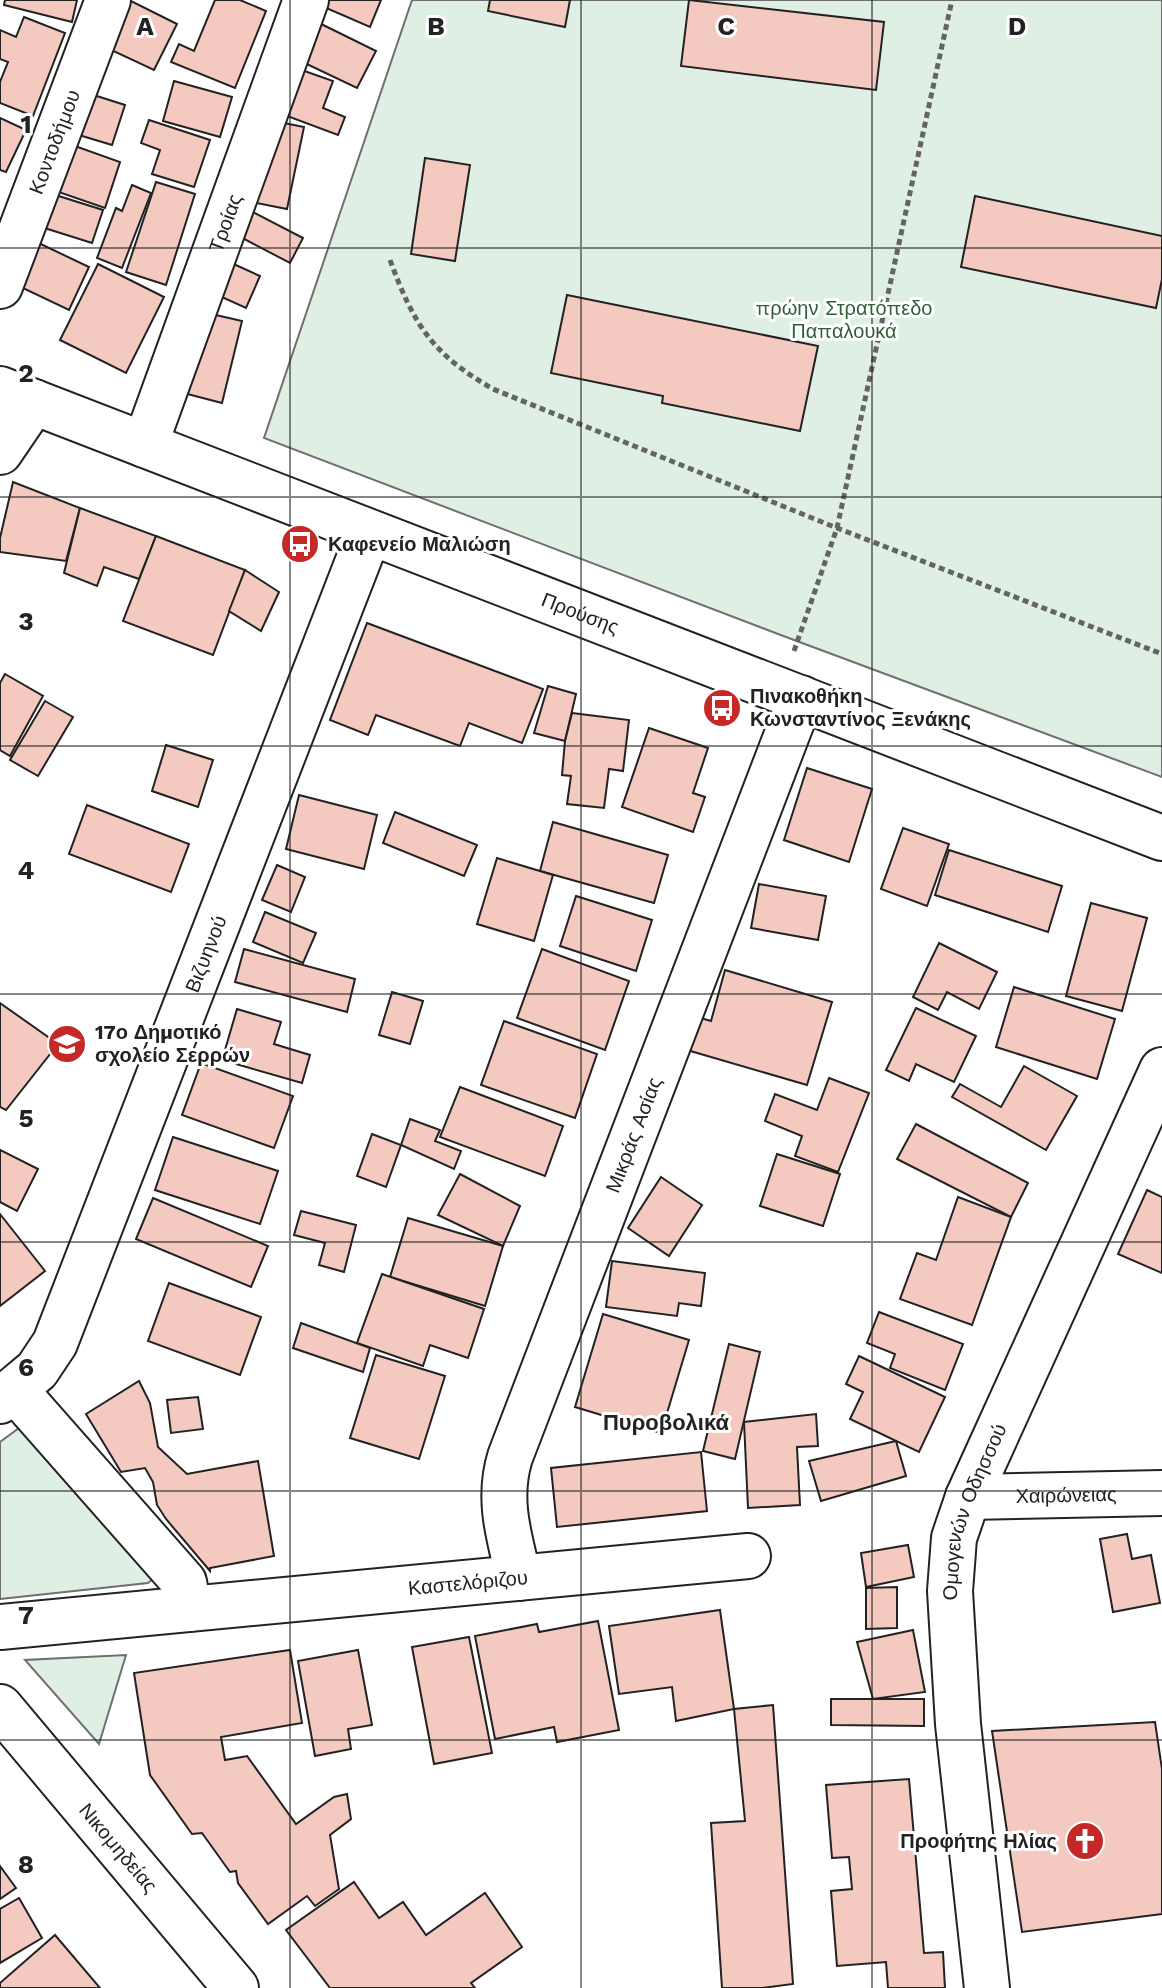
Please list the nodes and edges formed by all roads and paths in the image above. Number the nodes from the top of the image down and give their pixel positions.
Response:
1 (108, 0) edge
2 (306, 0) edge
3 (952, 0) edge
4 (390, 260) dead end
5 (0, 286) edge
6 (17, 395) edge
7 (145, 445) junction
8 (0, 452) edge
9 (837, 528) junction
10 (369, 533) junction
11 (1162, 654) edge
12 (791, 694) junction
13 (1162, 838) edge
14 (1162, 1070) edge
15 (8, 1396) edge
16 (1162, 1493) edge
17 (968, 1497) junction
18 (748, 1556) dead end
19 (519, 1578) junction
20 (189, 1609) junction
21 (0, 1627) edge
22 (0, 1707) edge
23 (236, 1988) edge
24 (987, 1988) edge

1 - 5 street, Κοντοδήμου
2 - 7 street, Τροίας
3 - 9 path
4 - 9 path
6 - 7 street, Προύσης
6 - 8 street
7 - 10 street, Προύσης
9 - 11 path
9 - 12 path
10 - 12 street, Προύσης
10 - 15 street, Βιζυηνού
12 - 13 street, Προύσης
12 - 19 street, Μικράς Ασίας
14 - 17 street, Ομογενών Οδησσού
15 - 20 street
16 - 17 street, Χαιρώνειας
17 - 24 street, Ομογενών Οδησσού
18 - 19 street, Καστελόριζου
19 - 20 street, Καστελόριζου
20 - 21 street, Καστελόριζου
22 - 23 street, Νικομηδείας

